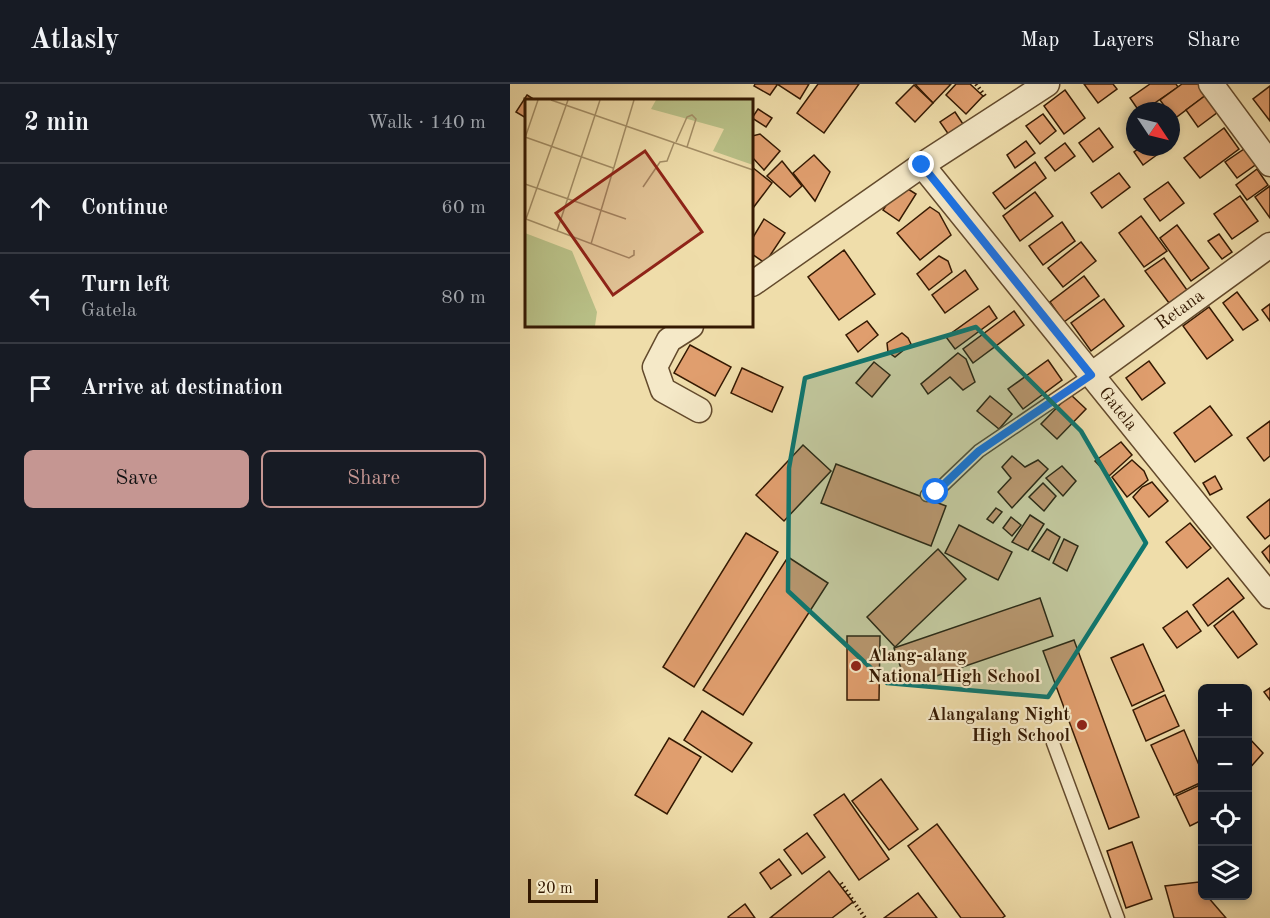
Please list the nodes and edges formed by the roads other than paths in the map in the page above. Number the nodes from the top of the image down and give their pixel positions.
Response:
1 (1047, 84) edge
2 (1211, 84) edge
3 (1270, 164) edge
4 (922, 165) junction
5 (1270, 245) edge
6 (753, 283) edge
7 (689, 327) edge
8 (1091, 375) junction
9 (699, 410) dead end
10 (927, 495) dead end
11 (1270, 596) edge
12 (1053, 743) dead end
13 (1118, 918) edge

1 - 4 street
2 - 3 street
4 - 6 street
4 - 8 street, Gatela
5 - 8 street, Retana
7 - 9 street
8 - 10 lane
8 - 11 street, Gatela
12 - 13 lane

